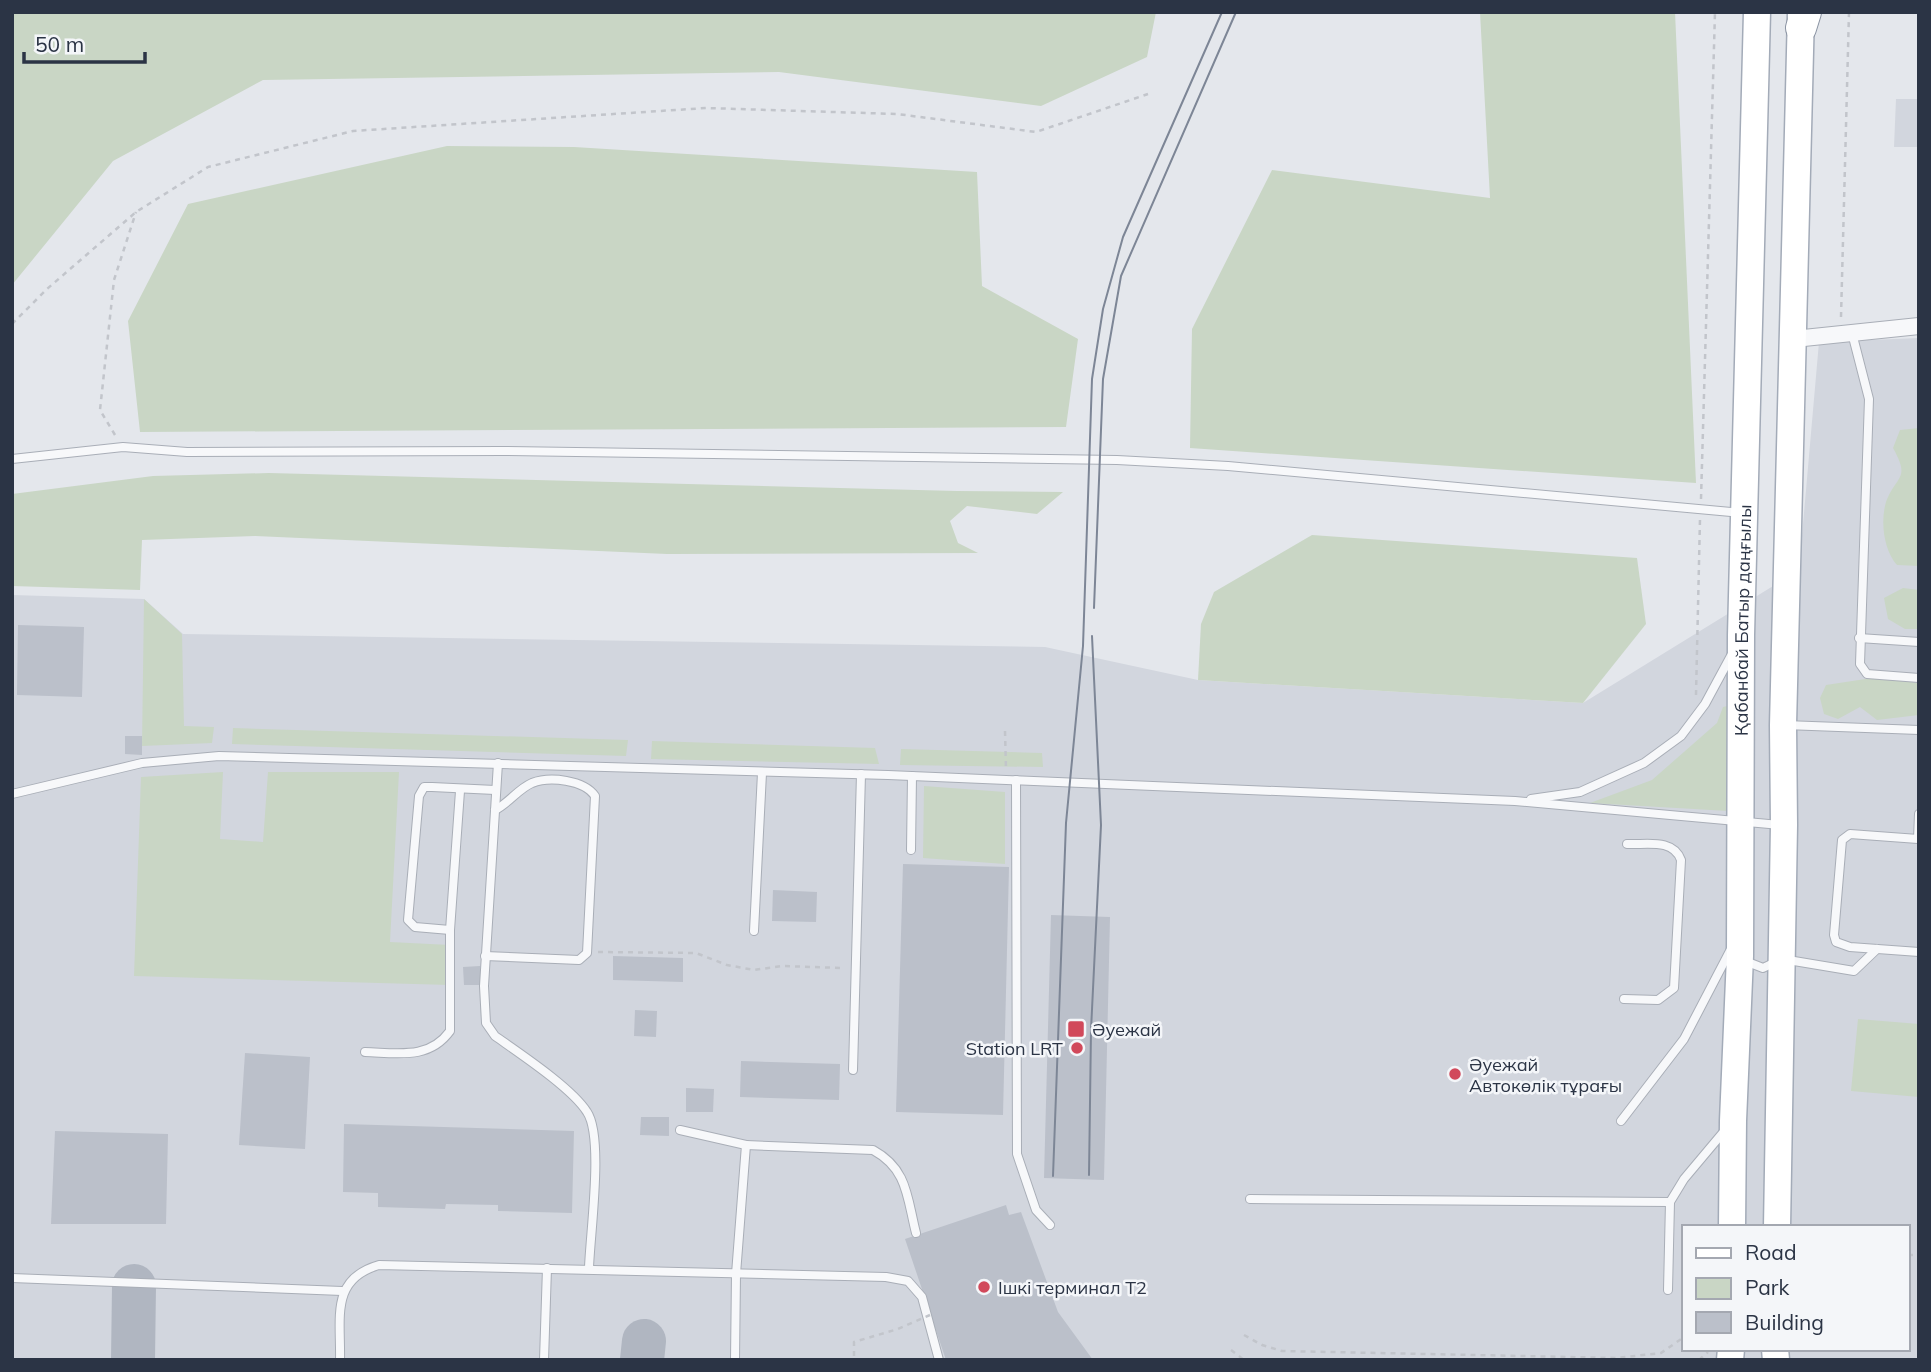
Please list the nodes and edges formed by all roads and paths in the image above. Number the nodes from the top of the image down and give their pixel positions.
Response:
1 (1715, 12) edge
2 (1757, 12) edge
3 (1849, 12) edge
4 (1802, 18) edge
5 (1148, 94) dead end
6 (136, 212) junction
7 (12, 324) edge
8 (1919, 326) edge
9 (1846, 334) junction
10 (1794, 340) junction
11 (123, 447) junction
12 (12, 459) edge
13 (1700, 510) junction
14 (1746, 514) junction
15 (1741, 635) junction
16 (1859, 638) junction
17 (1919, 642) edge
18 (1919, 678) edge
19 (1695, 718) junction
20 (1783, 725) junction
21 (1919, 730) edge
22 (1006, 731) dead end
23 (498, 763) junction
24 (762, 773) junction
25 (861, 774) junction
26 (912, 776) junction
27 (1006, 780) junction
28 (1016, 780) junction
29 (460, 790) junction
30 (495, 790) junction
31 (12, 794) edge
32 (1515, 801) junction
33 (495, 810) junction
34 (1919, 814) edge
35 (1739, 822) junction
36 (1784, 825) junction
37 (1918, 839) edge
38 (1627, 844) dead end
39 (911, 850) dead end
40 (450, 930) junction
41 (754, 930) dead end
42 (1740, 944) junction
43 (1877, 949) junction
44 (1919, 952) edge
45 (587, 953) junction
46 (485, 957) junction
47 (1782, 959) junction
48 (857, 968) junction
49 (1624, 999) dead end
50 (365, 1052) dead end
51 (853, 1070) dead end
52 (1621, 1121) dead end
53 (1733, 1121) junction
54 (680, 1130) dead end
55 (746, 1145) junction
56 (1250, 1199) dead end
57 (1670, 1202) junction
58 (1050, 1225) dead end
59 (1732, 1225) edge
60 (1777, 1225) edge
61 (916, 1233) dead end
62 (547, 1268) junction
63 (589, 1268) junction
64 (736, 1274) junction
65 (12, 1278) edge
66 (1668, 1290) dead end
67 (342, 1291) junction
68 (930, 1315) dead end
69 (1244, 1335) dead end
70 (1682, 1338) edge
71 (1231, 1350) dead end
72 (854, 1356) dead end
73 (340, 1360) edge
74 (544, 1360) edge
75 (735, 1360) edge
76 (939, 1360) edge
77 (1244, 1360) edge

1 - 13 path
2 - 14 main road, Қабанбай Батыр даңғылы
3 - 9 path
4 - 10 main road
5 - 6 path
6 - 7 path
6 - 11 path
8 - 9 street
9 - 10 street
9 - 16 lane
10 - 20 main road
11 - 12 lane
11 - 13 lane
13 - 14 lane
13 - 19 path
14 - 15 main road, Қабанбай Батыр даңғылы
15 - 19 lane
15 - 35 main road, Қабанбай Батыр даңғылы
16 - 17 lane
16 - 18 lane
19 - 32 lane
20 - 21 lane
20 - 36 main road
22 - 27 path
23 - 24 lane
23 - 30 lane
23 - 31 lane
24 - 25 lane
24 - 41 lane
25 - 26 lane
25 - 48 lane
26 - 27 lane
26 - 39 lane
27 - 28 lane
28 - 32 lane
28 - 58 lane
29 - 30 lane
29 - 40 lane
29 - 40 lane
30 - 33 lane
32 - 35 lane
33 - 45 lane
33 - 46 lane
34 - 37 lane
35 - 36 lane
35 - 42 main road, Қабанбай Батыр даңғылы
36 - 47 main road
37 - 43 lane
38 - 49 lane
40 - 50 lane
42 - 47 lane
42 - 52 lane
42 - 53 main road, Қабанбай Батыр даңғылы
43 - 44 lane
43 - 47 lane
45 - 46 lane
45 - 48 path
46 - 63 lane
47 - 60 main road
48 - 51 lane
53 - 57 lane
53 - 59 main road, Қабанбай Батыр даңғылы
54 - 55 lane
55 - 61 lane
55 - 64 lane
56 - 57 lane
57 - 66 lane
62 - 63 lane
62 - 67 lane
62 - 74 lane
63 - 64 lane
64 - 75 lane
64 - 76 lane
65 - 67 lane
67 - 73 lane
68 - 72 path, bridge
69 - 70 path
71 - 77 path

